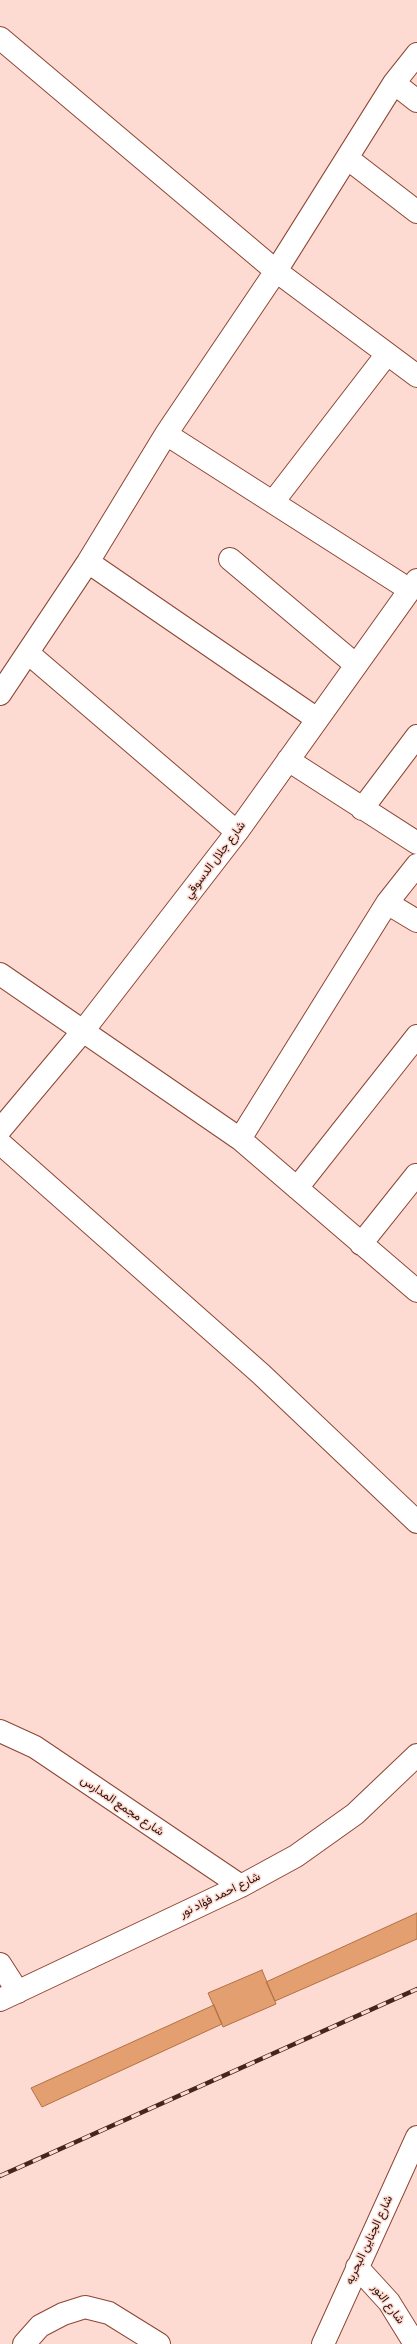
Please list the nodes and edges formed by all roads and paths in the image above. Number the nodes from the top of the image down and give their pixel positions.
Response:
1 (0, 38) edge
2 (417, 54) edge
3 (394, 83) junction
4 (417, 101) edge
5 (347, 158) junction
6 (417, 212) edge
7 (276, 271) junction
8 (387, 354) junction
9 (417, 376) edge
10 (166, 434) junction
11 (273, 502) junction
12 (230, 559) dead end
13 (88, 562) junction
14 (413, 585) edge
15 (28, 653) junction
16 (356, 665) junction
17 (0, 694) edge
18 (317, 719) junction
19 (417, 736) edge
20 (288, 760) junction
21 (362, 809) junction
22 (237, 832) junction
23 (417, 843) edge
24 (417, 865) edge
25 (387, 903) junction
26 (417, 921) edge
27 (0, 974) edge
28 (83, 1031) junction
29 (417, 1036) edge
30 (0, 1130) edge
31 (240, 1139) junction
32 (0, 1143) edge
33 (417, 1175) edge
34 (297, 1188) junction
35 (360, 1244) junction
36 (417, 1292) edge
37 (417, 1522) edge
38 (0, 1731) edge
39 (414, 1765) edge
40 (241, 1886) junction
41 (0, 1964) edge
42 (9, 1996) edge
43 (417, 2137) edge
44 (357, 2267) junction
45 (24, 2344) edge
46 (159, 2344) edge
47 (323, 2344) edge
48 (415, 2344) edge

1 - 7 street
2 - 3 street
3 - 4 street
3 - 5 street
5 - 6 street
5 - 7 street
7 - 8 street
7 - 10 street
8 - 9 street
8 - 11 street
10 - 11 street
10 - 13 street
11 - 14 street
12 - 16 street
13 - 15 street
13 - 18 street
14 - 16 street, شارع جلال الدسوقي
15 - 17 street
15 - 22 street
16 - 18 street, شارع جلال الدسوقي
18 - 20 street, شارع جلال الدسوقي
19 - 21 street
20 - 21 street
20 - 22 street, شارع جلال الدسوقي
21 - 23 street
22 - 28 street, شارع جلال الدسوقي
24 - 25 street
25 - 26 street
25 - 31 street
27 - 28 street
28 - 30 street, شارع جلال الدسوقي
28 - 31 street
29 - 34 street
31 - 34 street
32 - 37 street
33 - 35 street
34 - 35 street
35 - 36 street
38 - 40 street, شارع مجمع المدارس
39 - 40 street, شارع احمد فؤاد نور
40 - 42 street, شارع احمد فؤاد نور
41 - 42 street
43 - 44 street, شارع الجناين البحريه
44 - 47 street, شارع الجناين البحريه
44 - 48 street, شارع النور
45 - 46 street

